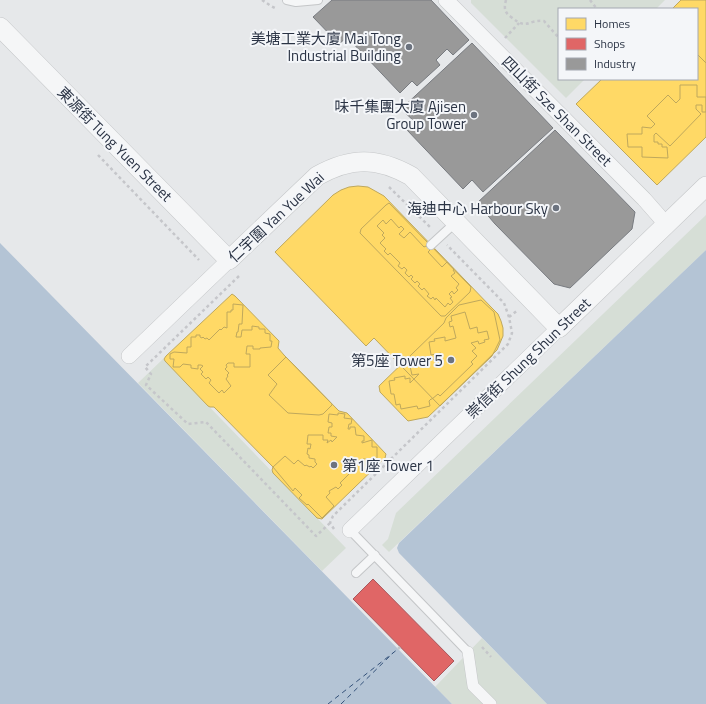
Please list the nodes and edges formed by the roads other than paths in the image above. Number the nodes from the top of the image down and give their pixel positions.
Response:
1 (288, 0) edge
2 (318, 0) edge
3 (446, 0) edge
4 (0, 27) edge
5 (706, 186) edge
6 (456, 222) junction
7 (666, 224) junction
8 (432, 246) dead end
9 (237, 265) junction
10 (559, 328) junction
11 (130, 356) dead end
12 (343, 531) joint
13 (375, 555) junction
14 (356, 573) dead end
15 (468, 652) joint
16 (491, 704) edge

1 - 2 lane
3 - 7 street, 四山街 Sze Shan Street
4 - 9 street, 東源街 Tung Yuen Street
5 - 7 street, 崇信街 Shung Shun Street
6 - 8 lane
6 - 9 street, 仁宇圍 Yan Yue Wai
6 - 10 street, 仁宇圍 Yan Yue Wai
7 - 10 street, 崇信街 Shung Shun Street
9 - 11 street, 仁宇圍 Yan Yue Wai
10 - 12 street, 崇信街 Shung Shun Street
12 - 13 lane
13 - 14 lane
13 - 15 lane
15 - 16 street

